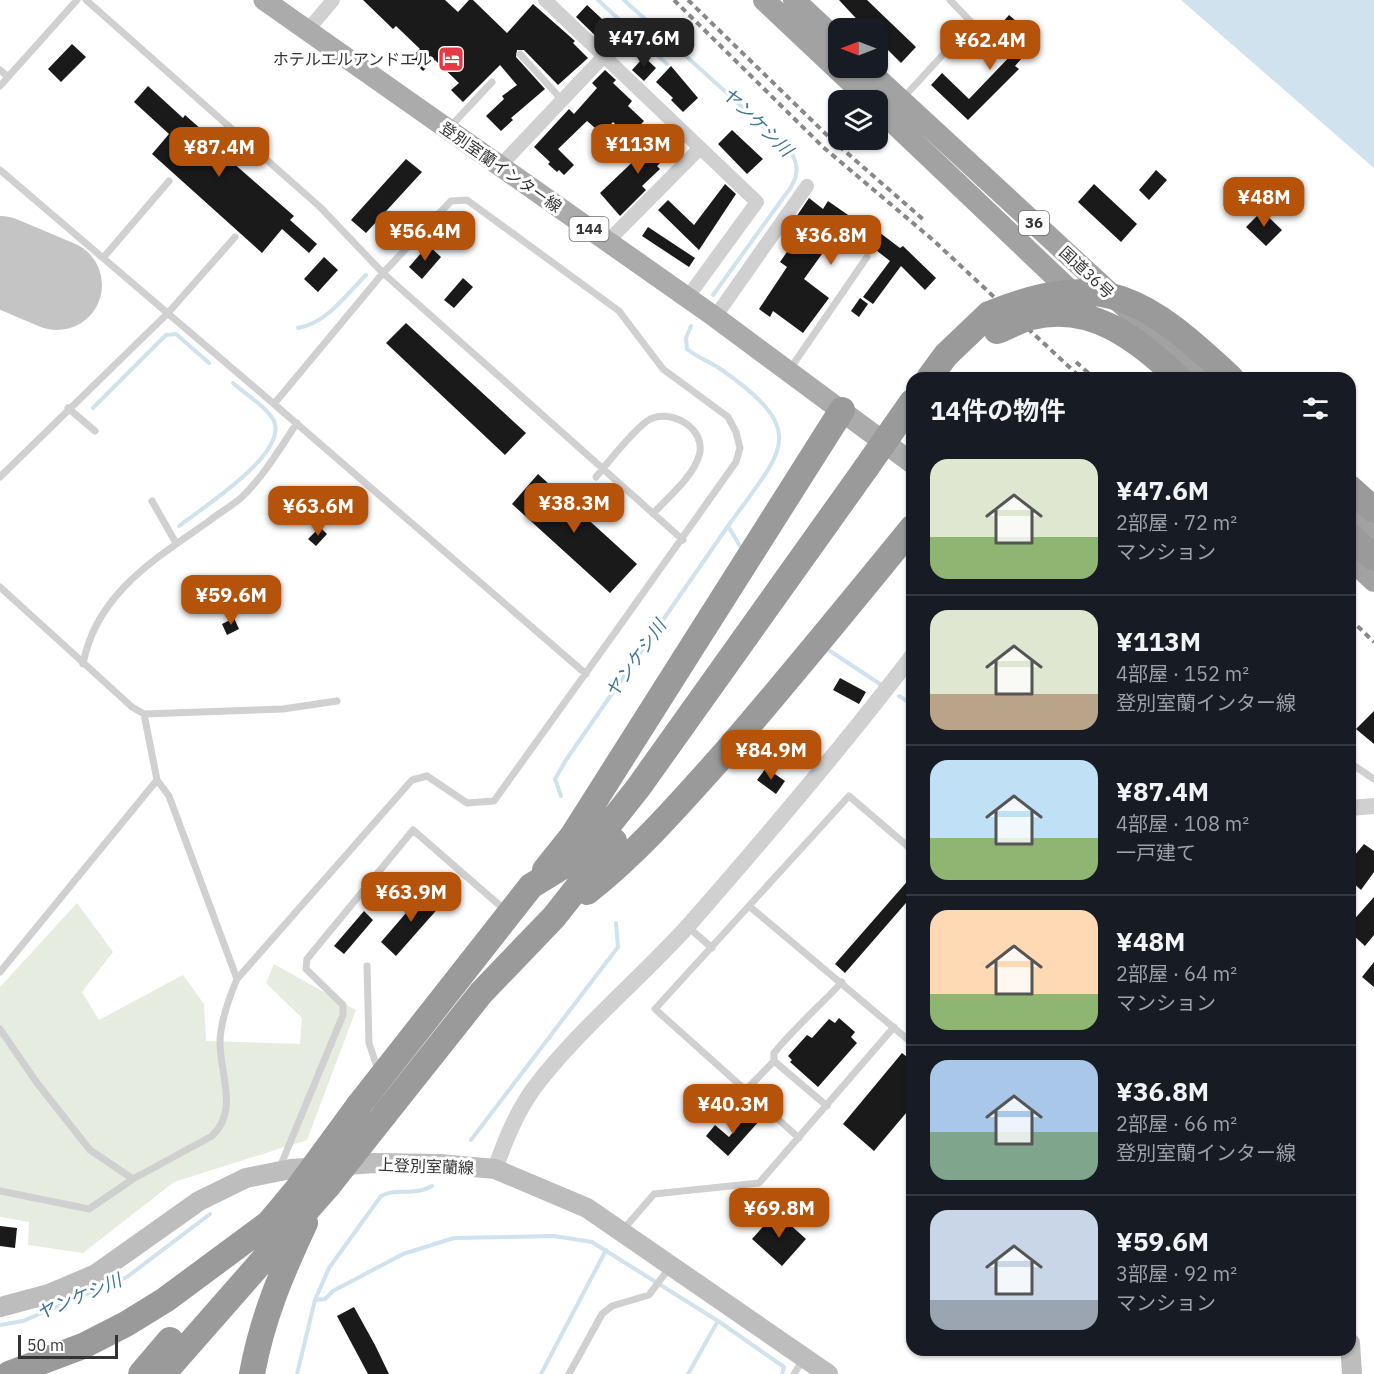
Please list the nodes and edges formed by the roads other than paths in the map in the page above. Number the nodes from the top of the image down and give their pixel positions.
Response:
1 (77, 0) edge
2 (86, 0) edge
3 (264, 0) edge
4 (333, 0) edge
5 (545, 0) edge
6 (764, 0) edge
7 (794, 0) edge
8 (950, 0) edge
9 (307, 31) junction
10 (828, 32) edge
11 (520, 54) dead end
12 (604, 56) junction
13 (0, 70) edge
14 (8, 77) junction
15 (492, 82) dead end
16 (0, 86) edge
17 (859, 90) edge
18 (562, 99) junction
19 (888, 108) edge
20 (447, 130) junction
21 (700, 148) junction
22 (499, 166) junction
23 (0, 170) edge
24 (169, 181) dead end
25 (807, 186) dead end
26 (235, 237) dead end
27 (607, 242) junction
28 (867, 256) dead end
29 (103, 258) junction
30 (382, 273) junction
31 (687, 298) junction
32 (168, 313) junction
33 (715, 317) junction
34 (993, 323) junction
35 (788, 371) junction
36 (933, 372) edge
37 (955, 372) edge
38 (1155, 372) edge
39 (1172, 372) edge
40 (1195, 372) edge
41 (1224, 372) edge
42 (274, 404) junction
43 (68, 408) junction
44 (842, 410) junction
45 (906, 413) edge
46 (297, 423) junction
47 (95, 431) dead end
48 (906, 438) edge
49 (906, 458) edge
50 (603, 469) junction
51 (873, 473) junction
52 (1, 474) edge
53 (596, 477) dead end
54 (1356, 494) edge
55 (152, 501) dead end
56 (1374, 510) edge
57 (653, 514) junction
58 (1356, 520) edge
59 (906, 535) edge
60 (1374, 537) edge
61 (683, 540) junction
62 (1356, 542) edge
63 (176, 543) junction
64 (1374, 558) edge
65 (1356, 564) edge
66 (1374, 581) edge
67 (0, 587) edge
68 (83, 664) junction
69 (906, 664) edge
70 (586, 674) junction
71 (338, 700) dead end
72 (144, 714) junction
73 (1356, 767) edge
74 (1374, 779) edge
75 (157, 780) junction
76 (1374, 806) edge
77 (1356, 808) edge
78 (906, 845) edge
79 (531, 886) junction
80 (749, 906) junction
81 (510, 914) junction
82 (554, 917) junction
83 (687, 926) junction
84 (712, 948) junction
85 (368, 966) dead end
86 (0, 972) edge
87 (237, 979) junction
88 (842, 982) junction
89 (894, 1027) junction
90 (0, 1029) edge
91 (906, 1038) edge
92 (774, 1061) junction
93 (380, 1078) junction
94 (746, 1090) junction
95 (827, 1106) junction
96 (799, 1138) junction
97 (495, 1169) junction
98 (278, 1171) junction
99 (133, 1179) junction
100 (0, 1191) edge
101 (306, 1197) junction
102 (269, 1223) junction
103 (622, 1231) junction
104 (667, 1272) junction
105 (0, 1307) edge
106 (1351, 1356) edge
107 (799, 1366) edge
108 (9, 1374) edge
109 (141, 1374) edge
110 (163, 1374) edge
111 (252, 1374) edge
112 (569, 1374) edge
113 (828, 1374) edge
114 (1352, 1374) edge

1 - 14 lane
2 - 30 lane
3 - 9 main road, 登別室蘭インター線 / 144
4 - 9 street
5 - 12 street
6 - 17 highway
7 - 10 highway
8 - 19 lane
9 - 20 main road, 登別室蘭インター線 / 144
11 - 18 lane
12 - 18 street
12 - 21 street
13 - 14 lane
14 - 16 lane
15 - 20 lane
18 - 22 street
19 - 38 highway, 国道36号 / 36
19 - 40 highway, 国道36号 / 36
20 - 22 main road, 登別室蘭インター線 / 144
21 - 27 street
21 - 31 street
22 - 27 main road, 登別室蘭インター線 / 144
23 - 29 lane
24 - 29 lane
25 - 33 street
26 - 32 lane
27 - 31 main road, 登別室蘭インター線 / 144
28 - 35 lane
29 - 32 lane
30 - 42 lane
30 - 50 lane
30 - 61 lane
31 - 33 main road, 登別室蘭インター線 / 144
32 - 42 lane
32 - 43 lane
33 - 35 main road, 登別室蘭インター線 / 144
34 - 36 highway
34 - 37 highway
34 - 39 highway, bridge
34 - 41 highway, bridge
35 - 44 main road, 登別室蘭インター線 / 144
42 - 46 lane
43 - 47 lane
43 - 52 lane
44 - 49 main road, 登別室蘭インター線 / 144
44 - 79 highway
45 - 51 highway, bridge
46 - 63 lane
46 - 70 lane
48 - 51 highway
50 - 53 lane
50 - 57 lane
50 - 57 lane
51 - 79 highway
51 - 82 highway
54 - 56 highway
55 - 63 lane
57 - 61 lane
58 - 60 highway
59 - 82 highway
61 - 70 lane
62 - 64 highway
63 - 68 lane
65 - 66 highway
67 - 68 lane
68 - 72 lane
69 - 83 street
70 - 87 lane
71 - 72 lane
72 - 75 lane
73 - 74 lane
75 - 86 lane
75 - 87 lane
76 - 77 street
78 - 80 lane
79 - 81 highway
80 - 84 lane
80 - 88 lane
81 - 93 highway
81 - 98 lane
82 - 101 highway, bridge
83 - 84 lane
83 - 97 street
84 - 94 lane
85 - 93 lane
87 - 99 lane
88 - 89 lane
88 - 92 lane
89 - 91 lane
89 - 95 lane
90 - 99 lane
92 - 94 lane
92 - 95 lane
93 - 101 highway, bridge
94 - 96 lane
95 - 96 lane
96 - 103 lane
97 - 98 main road, 上登別室蘭線
97 - 103 main road, 上登別室蘭線
98 - 105 main road, 上登別室蘭線
99 - 100 lane
101 - 102 highway
101 - 110 highway
101 - 111 highway
102 - 108 highway
102 - 109 highway
103 - 104 main road, 上登別室蘭線
104 - 107 main road, 上登別室蘭線
104 - 112 lane
106 - 114 main road
107 - 113 main road, 上登別室蘭線

